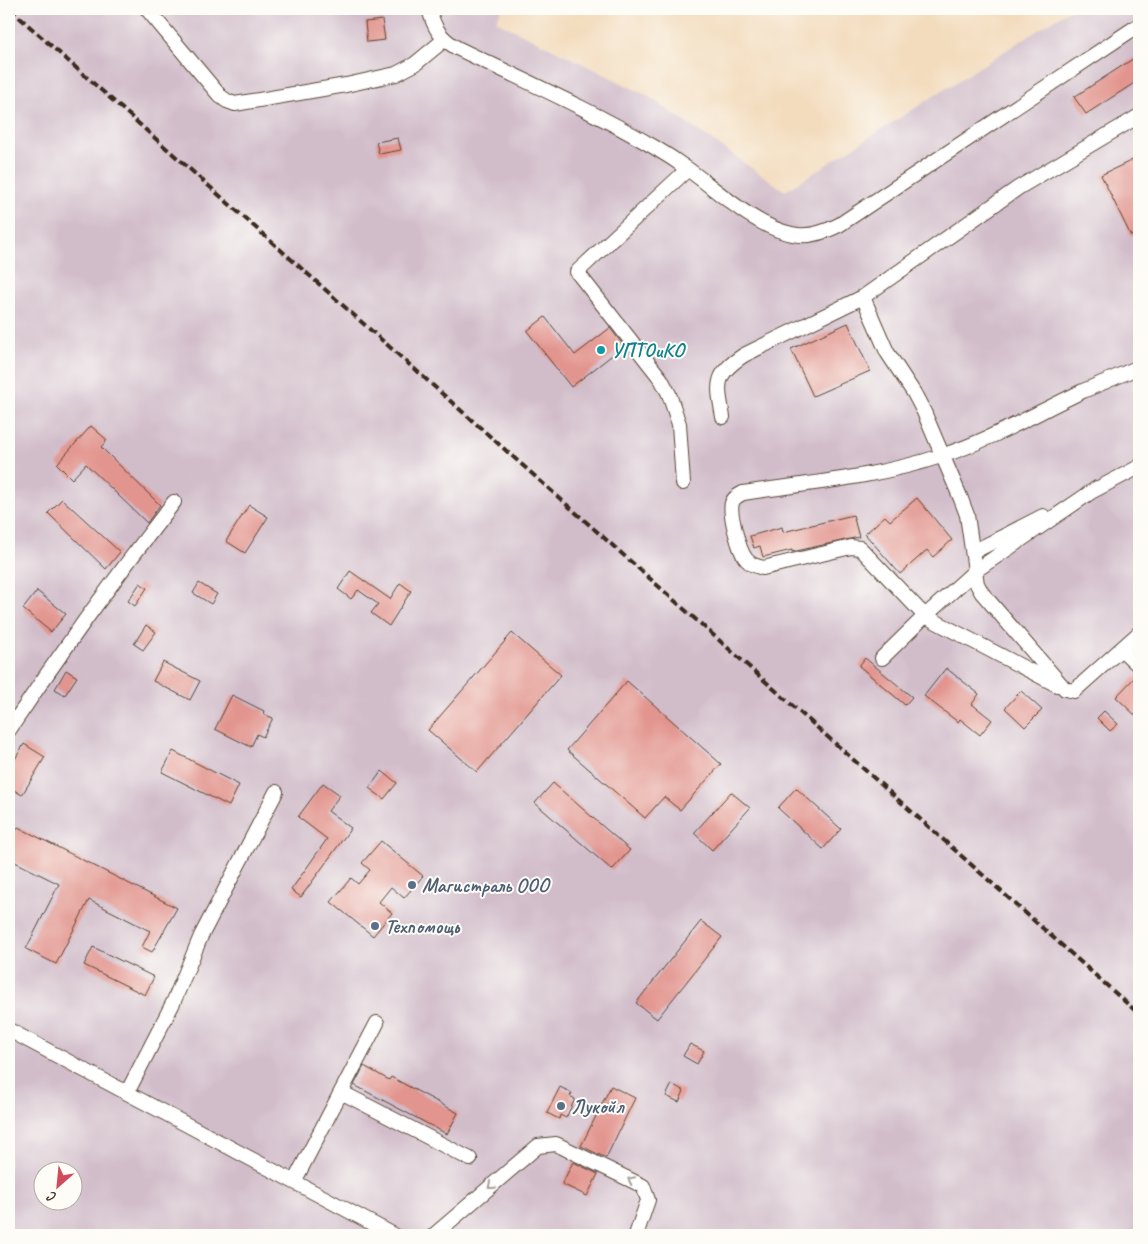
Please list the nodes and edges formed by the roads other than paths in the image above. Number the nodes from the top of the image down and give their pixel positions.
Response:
1 (147, 9) edge
2 (429, 9) edge
3 (1139, 25) edge
4 (444, 40) junction
5 (1139, 116) edge
6 (688, 169) junction
7 (863, 297) junction
8 (1139, 367) edge
9 (724, 417) dead end
10 (943, 456) junction
11 (1139, 467) edge
12 (683, 483) dead end
13 (1097, 488) junction
14 (174, 502) dead end
15 (972, 552) junction
16 (975, 571) junction
17 (925, 616) junction
18 (1139, 632) edge
19 (1121, 649) junction
20 (882, 658) dead end
21 (1139, 666) edge
22 (1065, 689) junction
23 (9, 730) edge
24 (276, 792) dead end
25 (377, 1023) dead end
26 (9, 1030) edge
27 (341, 1092) junction
28 (127, 1093) junction
29 (470, 1160) dead end
30 (294, 1182) junction
31 (394, 1235) edge
32 (434, 1235) edge
33 (636, 1235) edge

1 - 4 street
2 - 4 street
3 - 6 street
4 - 6 street
5 - 7 street
6 - 12 street
7 - 9 street
7 - 10 street
8 - 10 street
10 - 15 street
10 - 17 street
11 - 13 street
13 - 15 street
13 - 16 street
14 - 23 street
15 - 16 street
16 - 17 street
16 - 22 street
17 - 20 street
17 - 22 street
18 - 19 street
19 - 21 street
19 - 22 street
24 - 28 street
25 - 27 street
26 - 28 street
27 - 29 street
27 - 30 street
28 - 30 street
30 - 31 street
33 -> 32 street

